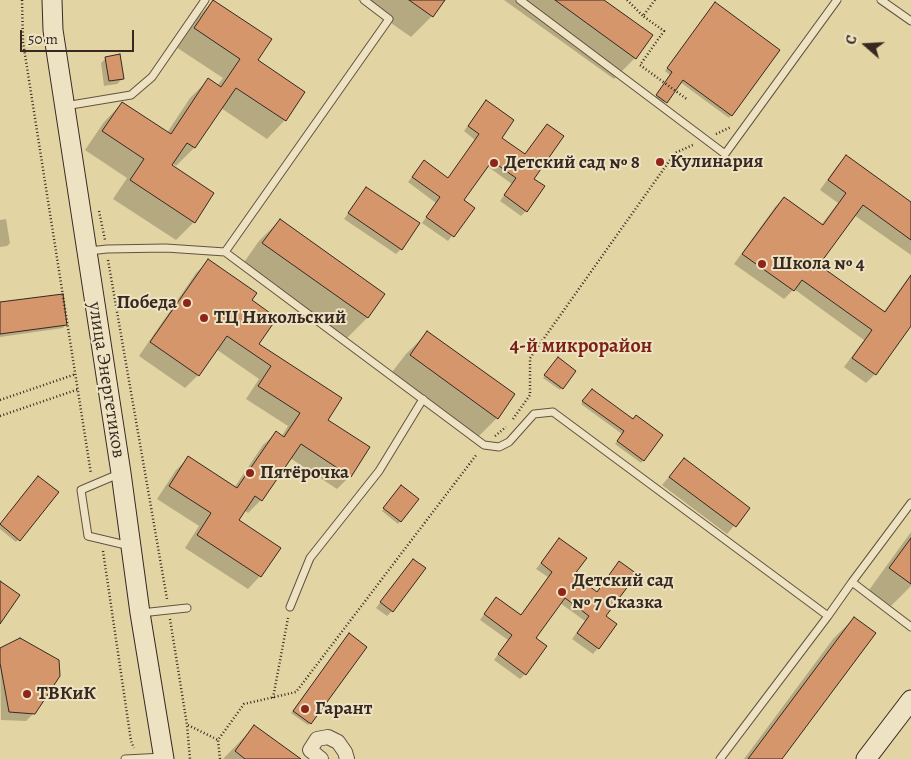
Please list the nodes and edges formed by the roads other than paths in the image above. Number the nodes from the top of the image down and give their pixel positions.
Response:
1 (52, 0) edge
2 (205, 0) edge
3 (364, 0) edge
4 (520, 0) edge
5 (837, 0) edge
6 (881, 0) edge
7 (911, 21) edge
8 (64, 106) junction
9 (86, 252) junction
10 (224, 252) junction
11 (423, 400) junction
12 (121, 472) junction
13 (911, 503) edge
14 (131, 546) junction
15 (852, 582) junction
16 (290, 607) road end
17 (188, 608) dead end
18 (140, 613) junction
19 (828, 616) junction
20 (911, 627) edge
21 (911, 700) edge
22 (138, 758) edge
23 (164, 758) edge
24 (125, 759) edge
25 (320, 759) edge
26 (348, 759) edge
27 (720, 759) edge
28 (866, 759) edge

1 - 8 main road, улица Энергетиков
2 - 8 lane
3 - 10 lane
4 - 5 lane
6 - 7 lane
8 - 9 main road, улица Энергетиков
9 - 10 lane
9 - 12 main road, улица Энергетиков
10 - 11 lane
11 - 16 lane
11 - 19 lane
12 - 14 main road, улица Энергетиков
12 - 14 lane
13 - 15 lane
14 - 18 main road, улица Энергетиков
15 - 19 lane
15 - 20 lane
17 - 18 lane
18 - 23 main road, улица Энергетиков
19 - 27 lane
21 - 28 main road
22 - 23 lane
22 - 24 lane
25 - 26 street

